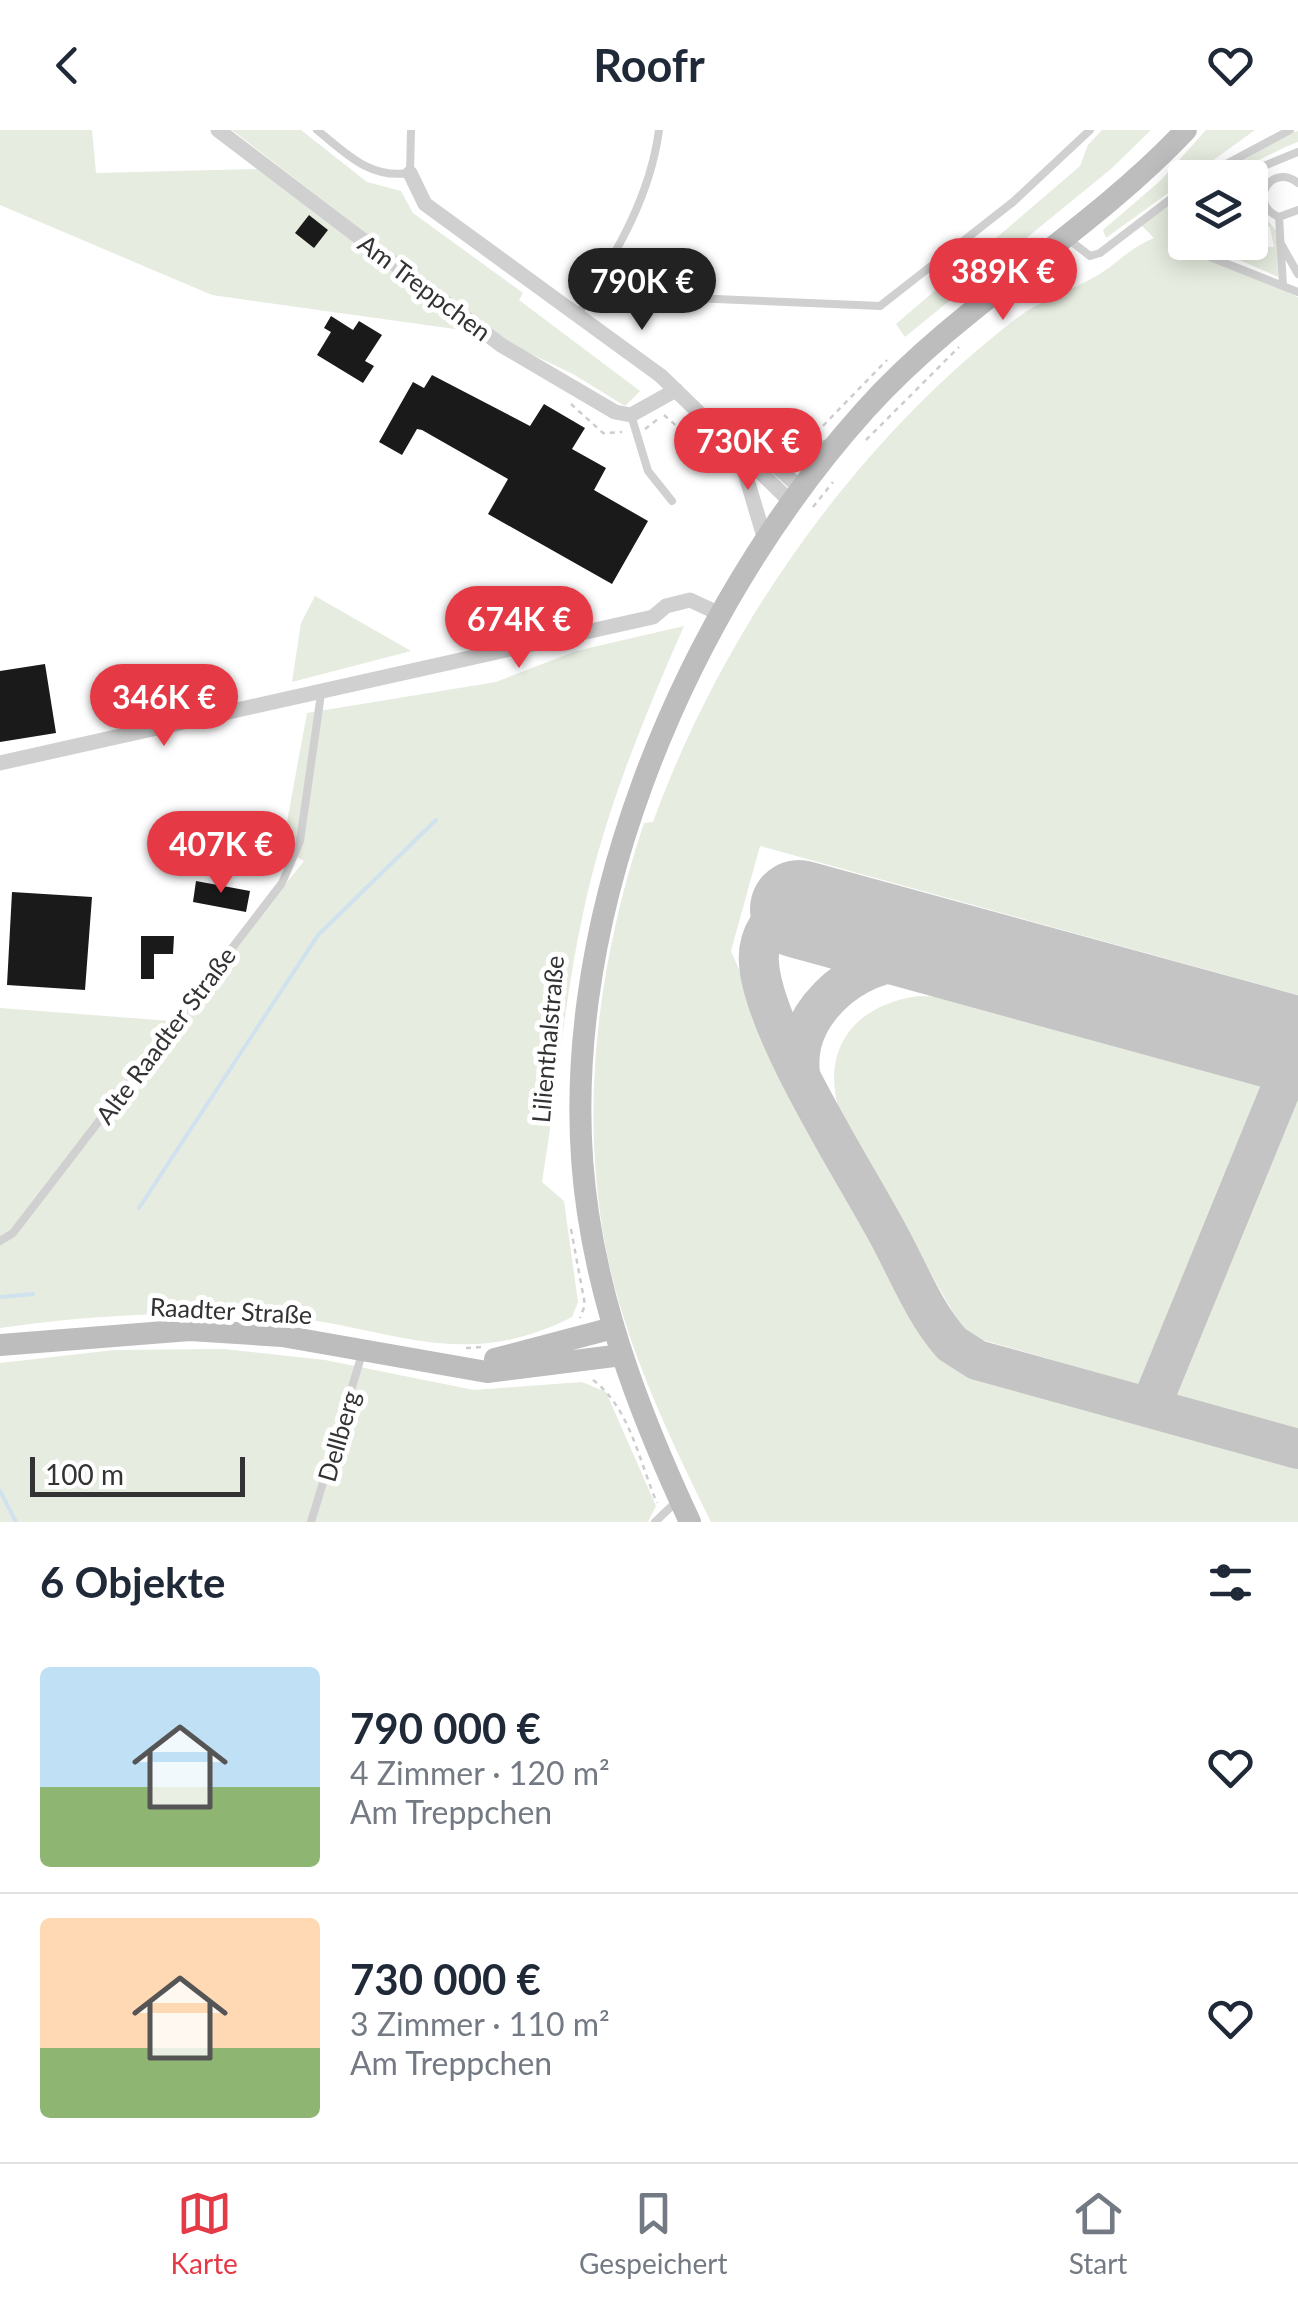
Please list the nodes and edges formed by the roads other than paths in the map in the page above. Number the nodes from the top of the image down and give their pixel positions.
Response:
1 (218, 130) edge
2 (317, 130) edge
3 (412, 130) edge
4 (660, 130) edge
5 (1090, 130) edge
6 (1186, 130) edge
7 (1290, 130) edge
8 (1298, 152) edge
9 (1275, 158) junction
10 (1234, 160) edge
11 (1268, 161) edge
12 (410, 173) junction
13 (1273, 178) junction
14 (1298, 183) edge
15 (1268, 185) edge
16 (1168, 201) edge
17 (1298, 210) edge
18 (1268, 211) edge
19 (1279, 217) junction
20 (1068, 238) junction
21 (1280, 242) junction
22 (616, 252) junction
23 (1218, 260) edge
24 (1298, 274) edge
25 (1283, 286) junction
26 (1298, 292) edge
27 (578, 315) junction
28 (676, 390) junction
29 (632, 423) junction
30 (839, 442) junction
31 (737, 447) junction
32 (770, 460) junction
33 (672, 501) dead end
34 (801, 501) junction
35 (765, 540) junction
36 (718, 613) junction
37 (321, 694) junction
38 (0, 763) edge
39 (0, 1241) edge
40 (612, 1328) junction
41 (0, 1345) edge
42 (363, 1350) junction
43 (622, 1355) junction
44 (457, 1366) junction
45 (671, 1507) junction
46 (312, 1522) edge
47 (655, 1522) edge
48 (690, 1522) edge

1 - 29 street, Am Treppchen
2 - 12 lane
3 - 12 lane
4 - 22 lane
5 - 22 lane
6 - 20 main road, Lilienthalstraße
7 - 10 lane
8 - 9 lane
9 - 11 lane
9 - 13 lane
12 - 27 street
13 - 14 lane
13 - 15 lane
16 - 20 lane
17 - 19 lane
18 - 19 lane
19 - 21 lane
20 - 30 main road, Lilienthalstraße
21 - 24 lane
21 - 25 lane
22 - 27 lane
23 - 25 lane
25 - 26 lane
27 - 28 street
28 - 29 street
28 - 31 street
29 - 33 lane
30 - 32 street
30 - 34 main road, Lilienthalstraße
31 - 32 street
31 - 34 street
31 - 35 street
32 - 34 street
34 - 35 main road, Lilienthalstraße
35 - 36 main road, Lilienthalstraße
36 - 37 street
36 - 40 main road, Lilienthalstraße
37 - 38 street
37 - 39 lane, Alte Raadter Straße
40 - 43 main road, Lilienthalstraße
40 - 44 main road, Raadter Straße
41 - 42 main road, Raadter Straße
42 - 44 main road, Raadter Straße
42 - 46 lane, Dellberg
43 - 44 main road, Raadter Straße
43 - 45 main road, Lilienthalstraße
45 - 47 lane
45 - 48 main road, Lilienthalstraße

